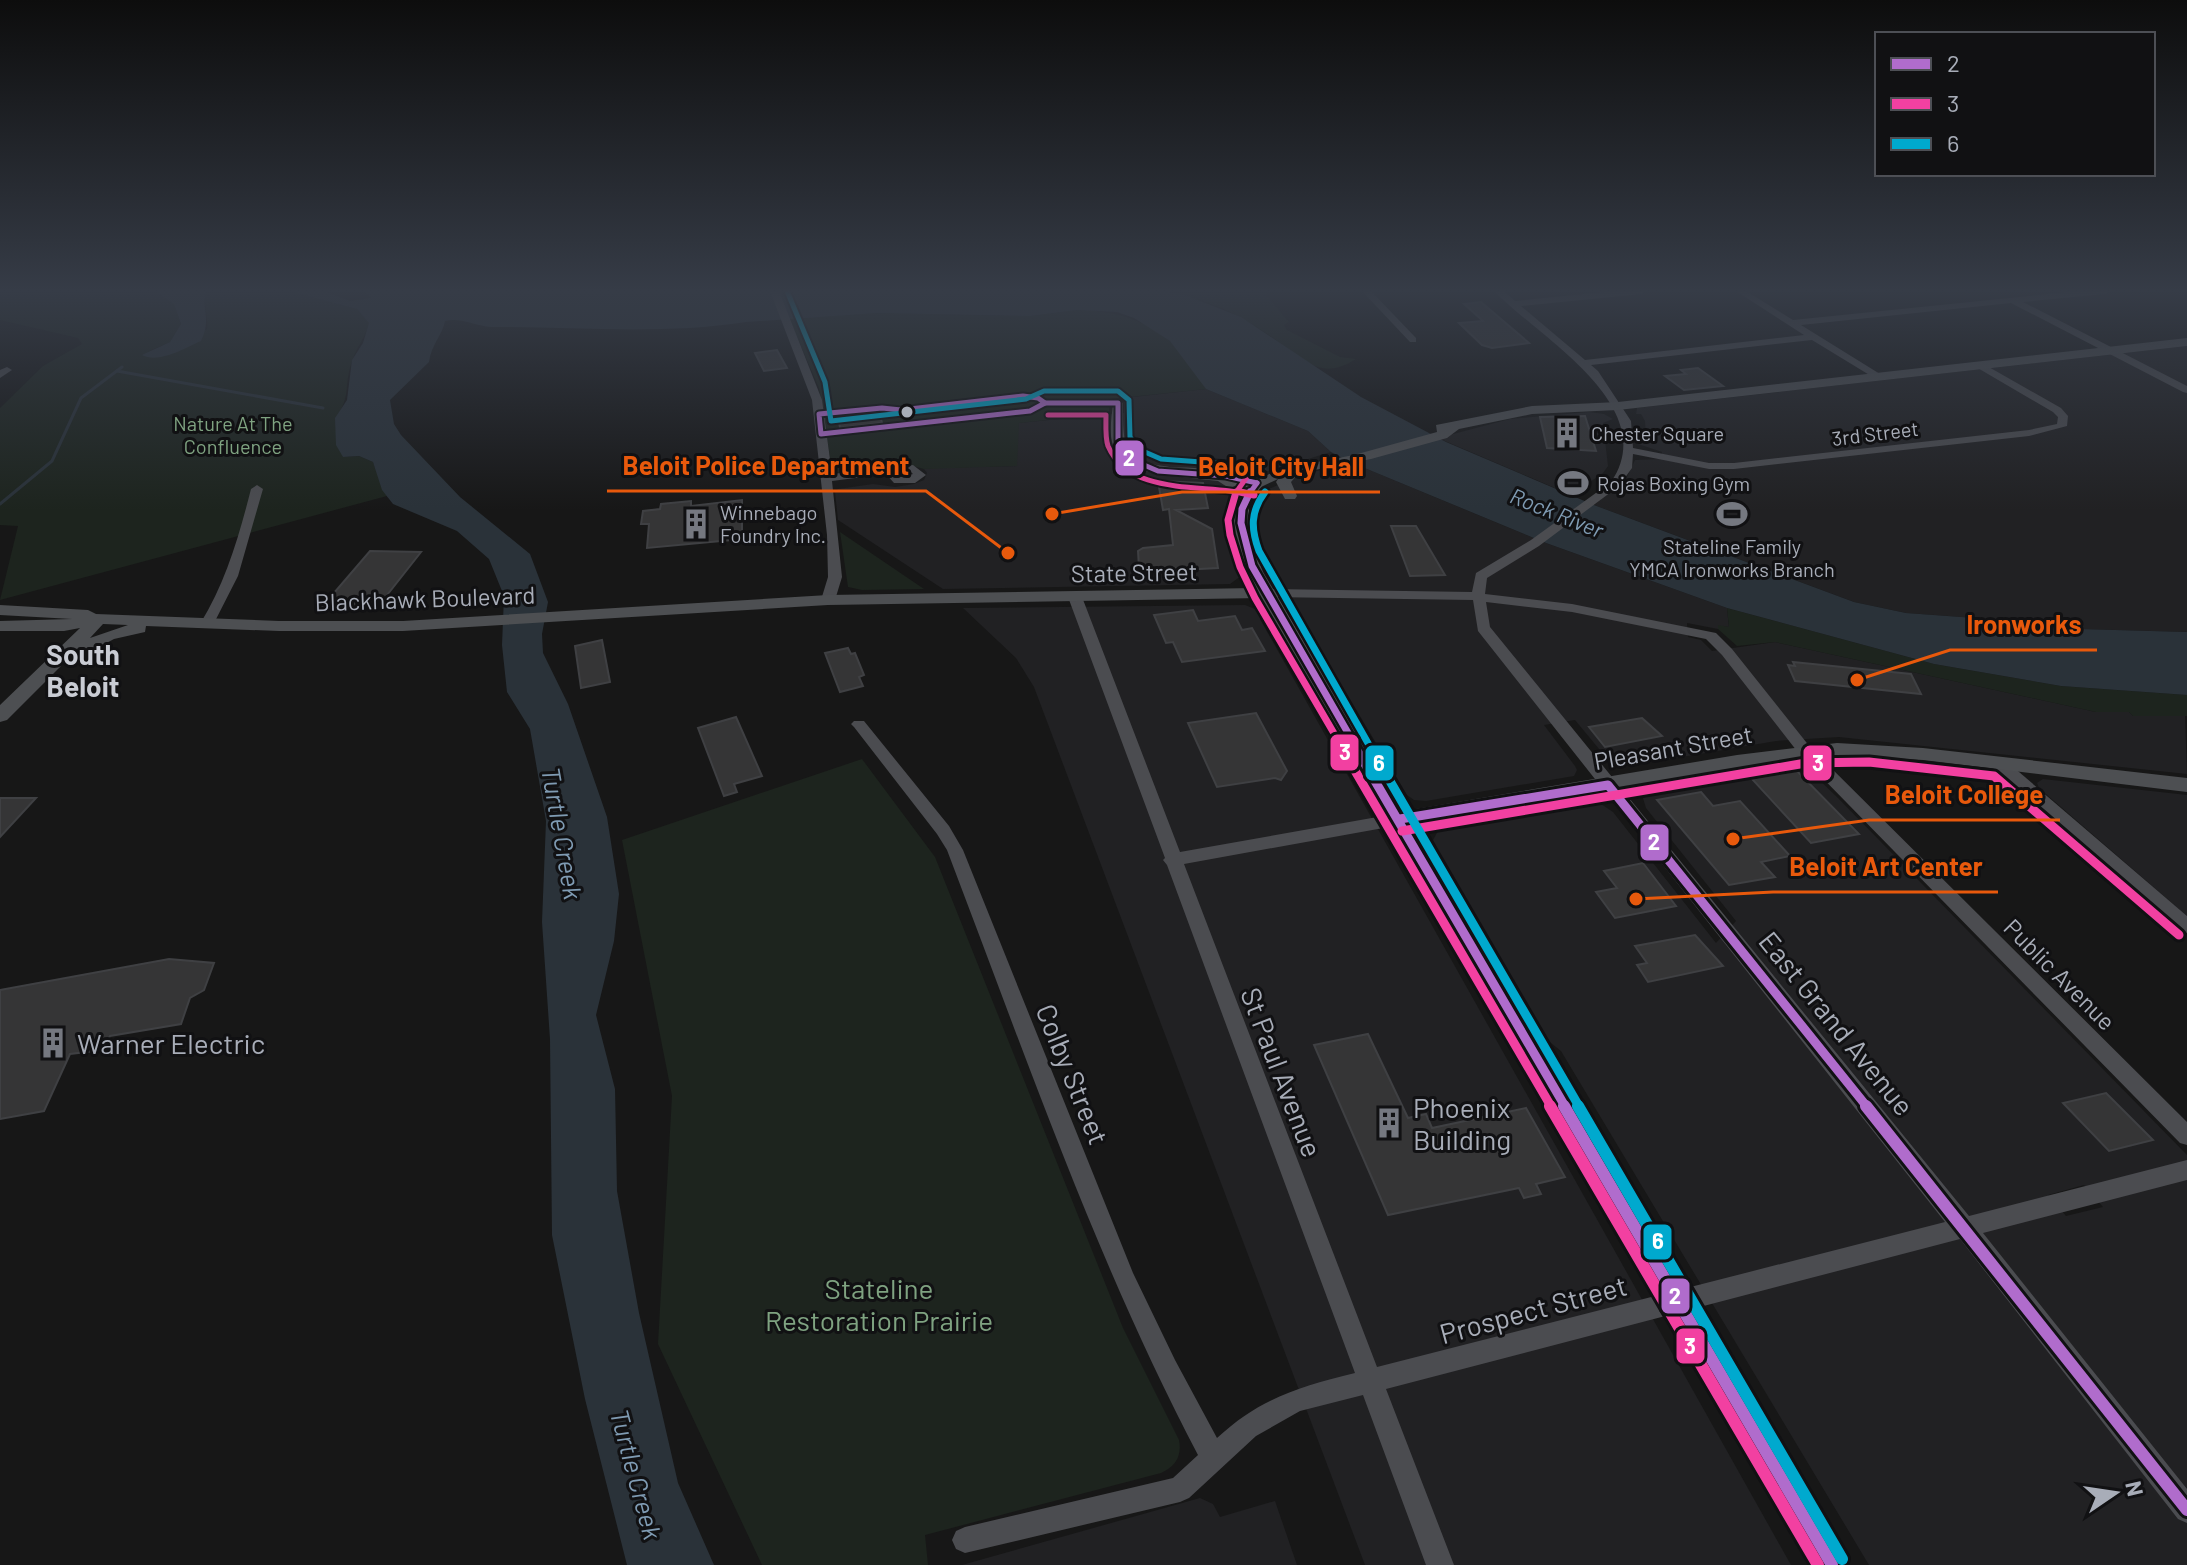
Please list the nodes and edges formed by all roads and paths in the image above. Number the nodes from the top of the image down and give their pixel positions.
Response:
1 (803, 364) edge
2 (1585, 364) edge
3 (1857, 364) edge
4 (1988, 364) edge
5 (2136, 364) edge
6 (1980, 365) junction
7 (1876, 376) junction
8 (2187, 390) edge
9 (1118, 403) dead end
10 (1618, 406) junction
11 (1628, 450) junction
12 (1294, 470) junction
13 (1163, 471) junction
14 (894, 475) dead end
15 (826, 482) junction
16 (1257, 483) junction
17 (257, 489) dead end
18 (1290, 496) dead end
19 (1242, 498) junction
20 (1266, 593) junction
21 (1075, 597) junction
22 (1478, 597) junction
23 (828, 600) junction
24 (753, 604) joint
25 (0, 610) edge
26 (99, 619) junction
27 (165, 622) junction
28 (207, 624) junction
29 (0, 626) edge
30 (1706, 634) joint
31 (55, 663) junction
32 (0, 716) edge
33 (859, 724) dead end
34 (1805, 751) junction
35 (1999, 764) junction
36 (1608, 785) junction
37 (2187, 785) edge
38 (1400, 819) junction
39 (1172, 860) junction
40 (2187, 926) edge
41 (2187, 1136) edge
42 (2187, 1170) edge
43 (1965, 1228) junction
44 (1680, 1302) junction
45 (1369, 1383) junction
46 (1214, 1459) junction
47 (2187, 1510) edge
48 (965, 1540) dead end
49 (1440, 1565) edge
50 (1832, 1565) edge

1 - 15 street
2 - 10 street
3 - 7 street
4 - 6 main road
5 - 8 street
6 - 7 main road
6 - 11 street, 3rd Street
7 - 10 main road
9 - 13 street
10 - 11 street
10 - 12 main road
11 - 22 street
12 - 16 main road
12 - 18 main road
13 - 16 street
13 - 19 main road
14 - 15 street
15 - 23 street
16 - 19 main road
17 - 28 street
19 - 20 main road
20 - 21 main road, State Street
20 - 22 street, State Street
20 - 38 main road
21 - 23 main road, State Street
21 - 39 street, St Paul Avenue
22 - 30 street, State Street
22 - 36 street, East Grand Avenue
23 - 24 main road, State Street
24 - 28 main road, Blackhawk Boulevard
25 - 26 main road, Blackhawk Boulevard
26 - 27 main road, Blackhawk Boulevard
26 - 29 main road, Blackhawk Boulevard
26 - 31 main road
27 - 28 main road, Blackhawk Boulevard
27 - 31 main road
30 - 34 street, Public Avenue
31 - 32 main road
33 - 46 street, Colby Street
34 - 35 main road, Pleasant Street
34 - 36 main road, Pleasant Street
34 - 41 street, Public Avenue
35 - 37 main road, Pleasant Street
35 - 40 street
36 - 38 main road, Pleasant Street
36 - 43 street, East Grand Avenue
38 - 39 street, Pleasant Street
38 - 44 main road
39 - 45 street, St Paul Avenue
42 - 43 street, Prospect Street
43 - 44 street, Prospect Street
43 - 47 street, East Grand Avenue
44 - 45 street, Prospect Street
44 - 50 main road
45 - 46 street, Prospect Street
45 - 49 street, St Paul Avenue
46 - 48 street, Prospect Street

